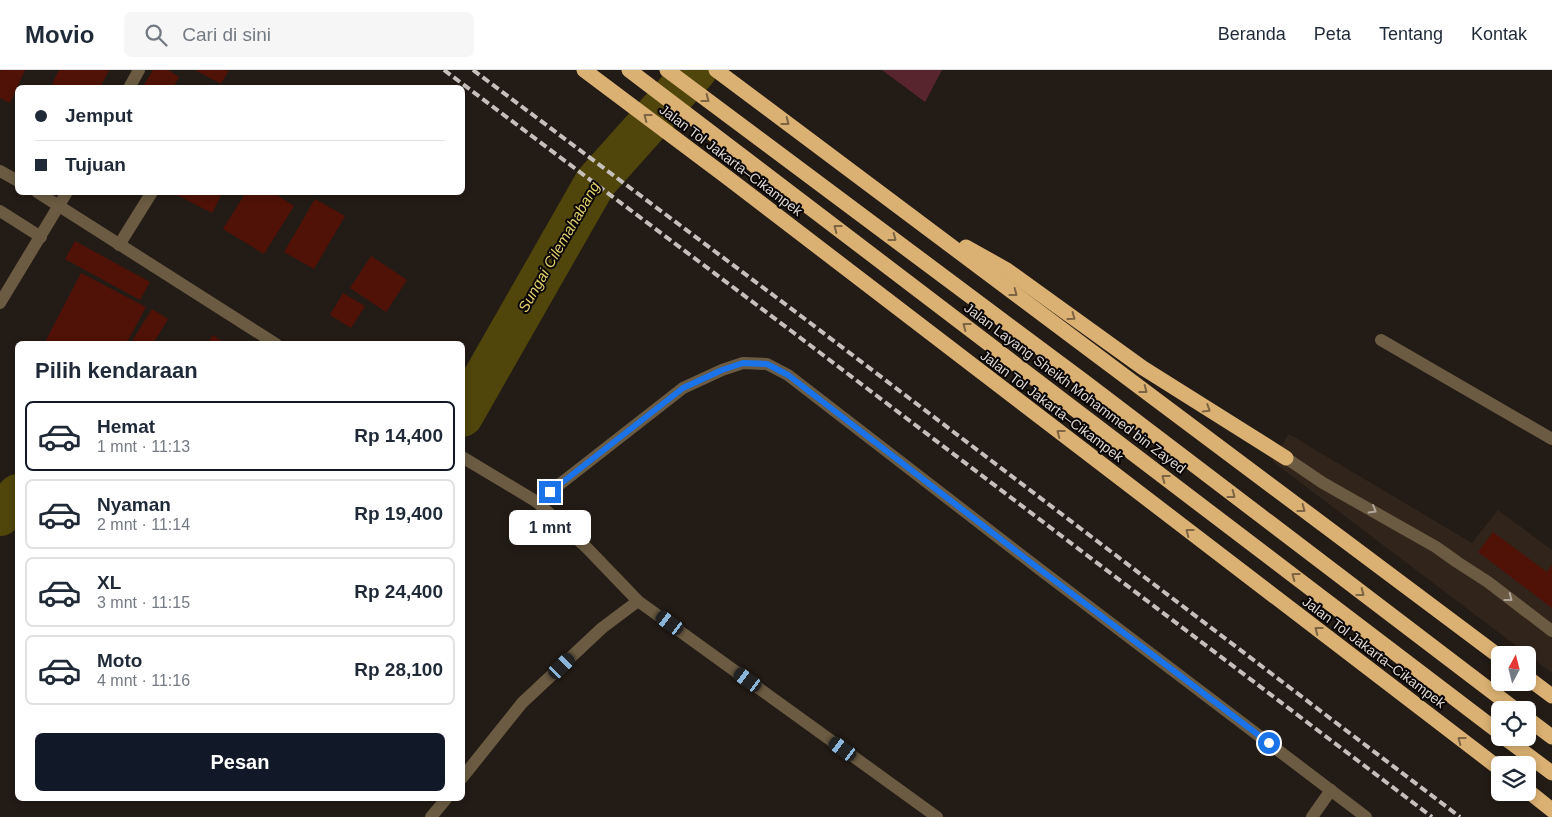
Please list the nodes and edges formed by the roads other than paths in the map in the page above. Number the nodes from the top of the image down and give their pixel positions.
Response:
1 (139, 70) edge
2 (584, 70) edge
3 (629, 70) edge
4 (667, 70) edge
5 (716, 70) edge
6 (131, 85) edge
7 (0, 171) edge
8 (15, 179) edge
9 (42, 195) edge
10 (66, 195) edge
11 (150, 195) edge
12 (60, 206) junction
13 (0, 210) edge
14 (913, 217) junction
15 (41, 237) junction
16 (119, 244) junction
17 (0, 303) edge
18 (1380, 340) dead end
19 (271, 341) edge
20 (1552, 439) edge
21 (1286, 458) joint
22 (467, 460) edge
23 (537, 502) junction
24 (638, 600) junction
25 (1552, 631) edge
26 (1491, 650) edge
27 (1536, 684) edge
28 (1552, 696) edge
29 (1504, 701) edge
30 (1536, 725) edge
31 (1491, 727) edge
32 (1552, 737) edge
33 (1516, 746) edge
34 (1491, 762) edge
35 (1552, 773) edge
36 (465, 774) edge
37 (1331, 790) junction
38 (1536, 797) edge
39 (444, 801) edge
40 (1552, 810) edge
41 (431, 817) edge
42 (937, 817) edge
43 (1312, 817) edge
44 (1366, 817) edge

1 - 6 street
34 -> 2 highway, Jalan Tol Jakarta–Cikampek
31 -> 3 highway, Jalan Layang Sheikh Mohammed bin Zayed
4 -> 29 highway, Jalan Layang Sheikh Mohammed bin Zayed
5 -> 14 highway
7 - 8 street
9 - 12 street
10 - 12 street
11 - 16 street
12 - 15 street
12 - 16 street
13 - 15 street
14 -> 21 highway
14 -> 26 highway
15 - 17 street
16 - 19 street
18 - 20 street
21 -> 25 street
22 - 23 street
23 - 24 street
23 - 37 street
24 - 36 street
24 - 42 street
27 - 28 highway
30 - 32 highway
33 - 35 highway
37 - 43 street
37 - 44 street
38 - 40 highway
39 - 41 street

